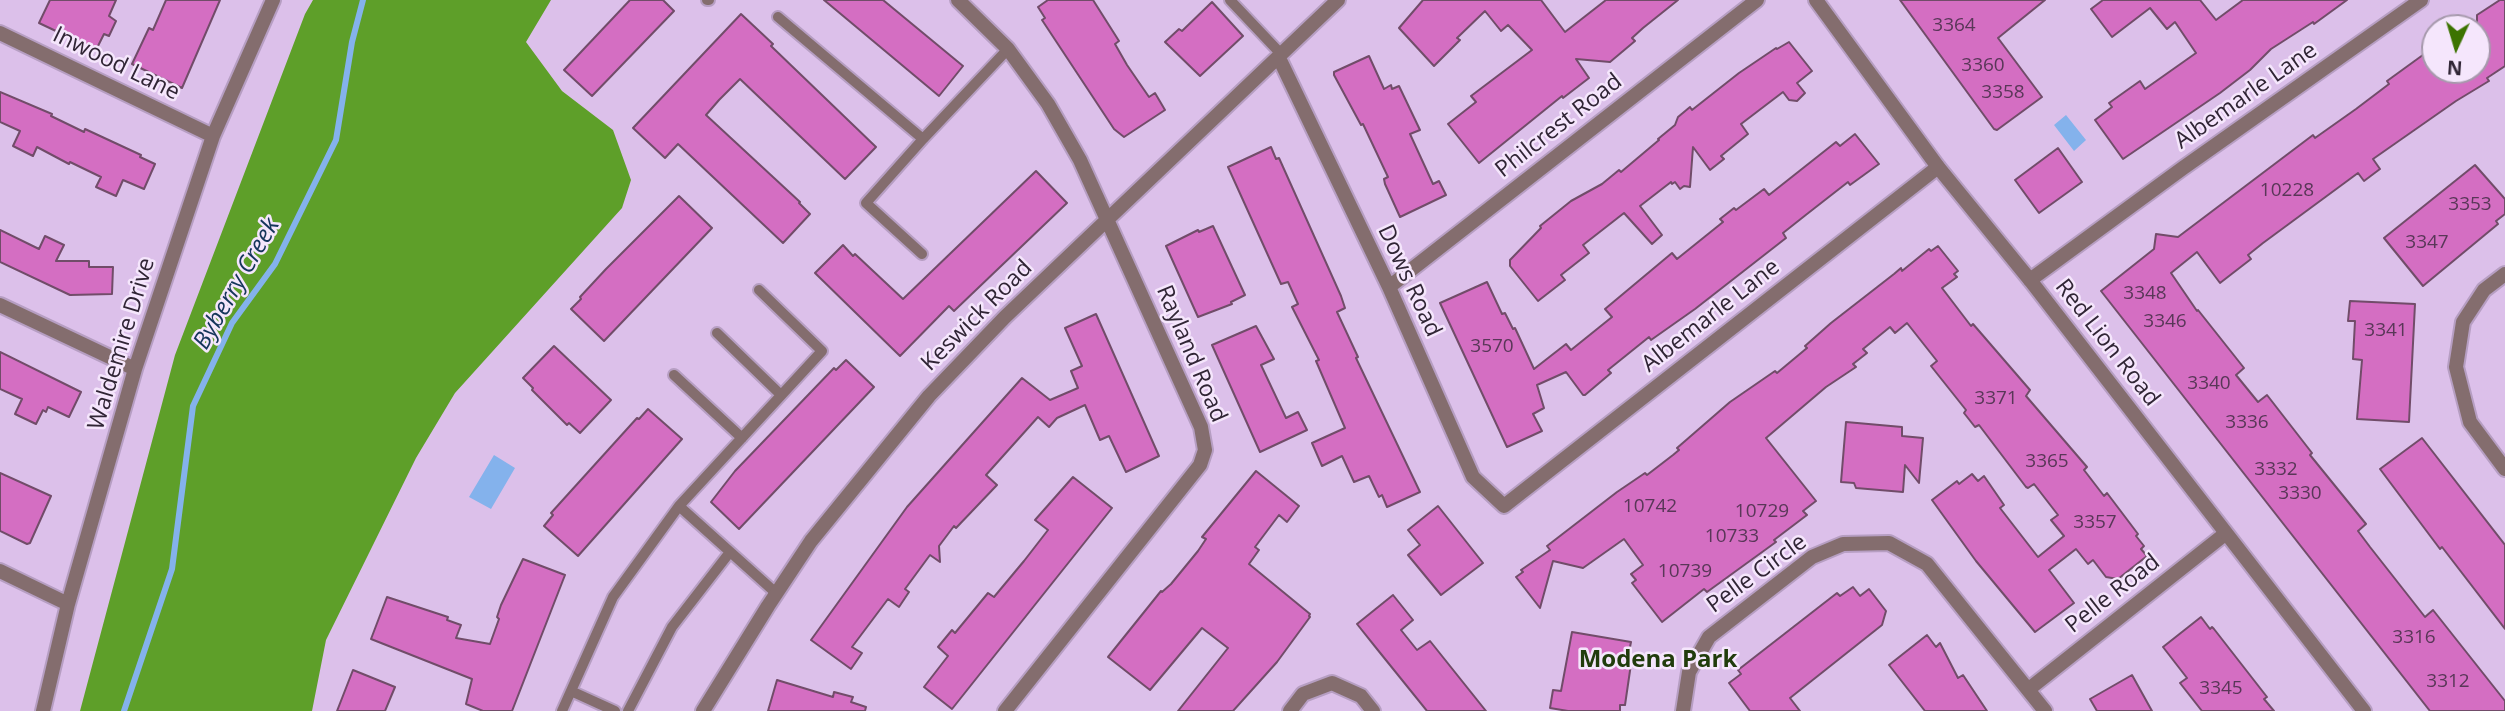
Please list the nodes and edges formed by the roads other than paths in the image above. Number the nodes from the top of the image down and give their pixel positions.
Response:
1 (273, 0) edge
2 (958, 0) edge
3 (1230, 0) edge
4 (1338, 0) edge
5 (1757, 0) edge
6 (1816, 0) edge
7 (2421, 0) edge
8 (778, 17) dead end
9 (0, 33) edge
10 (1008, 49) junction
11 (1280, 56) junction
12 (213, 136) junction
13 (923, 139) junction
14 (1938, 167) junction
15 (1108, 221) junction
16 (922, 254) dead end
17 (2505, 274) edge
18 (2030, 280) junction
19 (1389, 287) junction
20 (760, 290) dead end
21 (0, 305) edge
22 (717, 333) dead end
23 (135, 369) junction
24 (674, 375) dead end
25 (781, 395) junction
26 (742, 438) junction
27 (2505, 469) edge
28 (1511, 500) joint
29 (679, 506) junction
30 (2225, 534) junction
31 (730, 552) junction
32 (0, 571) edge
33 (776, 593) junction
34 (68, 604) junction
35 (2029, 689) junction
36 (571, 691) junction
37 (43, 711) edge
38 (562, 711) edge
39 (615, 711) edge
40 (628, 711) edge
41 (703, 711) edge
42 (1004, 711) edge
43 (1290, 711) edge
44 (1373, 711) edge
45 (1683, 711) edge
46 (2045, 711) edge
47 (2364, 711) edge

1 - 12 street, Waldemire Drive
2 - 10 street, Rayland Road
3 - 11 lane
4 - 11 street, Keswick Road
5 - 19 street, Philcrest Road
6 - 14 street, Red Lion Road
7 - 18 street, Albemarle Lane
8 - 13 lane
9 - 12 street, Inwood Lane
10 - 13 lane
10 - 15 street, Rayland Road
11 - 15 street, Keswick Road
11 - 19 street, Dows Road
12 - 23 street, Waldemire Drive
13 - 16 lane
14 - 18 street, Red Lion Road
14 - 28 street, Albemarle Lane
15 - 33 street, Keswick Road
15 - 42 street, Rayland Road
17 - 27 street
18 - 30 street, Red Lion Road
19 - 28 street, Dows Road
20 - 25 lane
21 - 23 street
22 - 25 lane
23 - 34 street, Waldemire Drive
24 - 26 lane
25 - 26 lane
26 - 29 lane
29 - 31 lane
29 - 36 lane
30 - 35 street, Pelle Road
30 - 47 street, Red Lion Road
31 - 33 lane
31 - 40 lane
32 - 34 street
33 - 41 street, Keswick Road
34 - 37 street, Waldemire Drive
35 - 45 street, Pelle Circle
35 - 46 street, Pelle Circle
36 - 38 lane
36 - 39 lane
43 - 44 street

